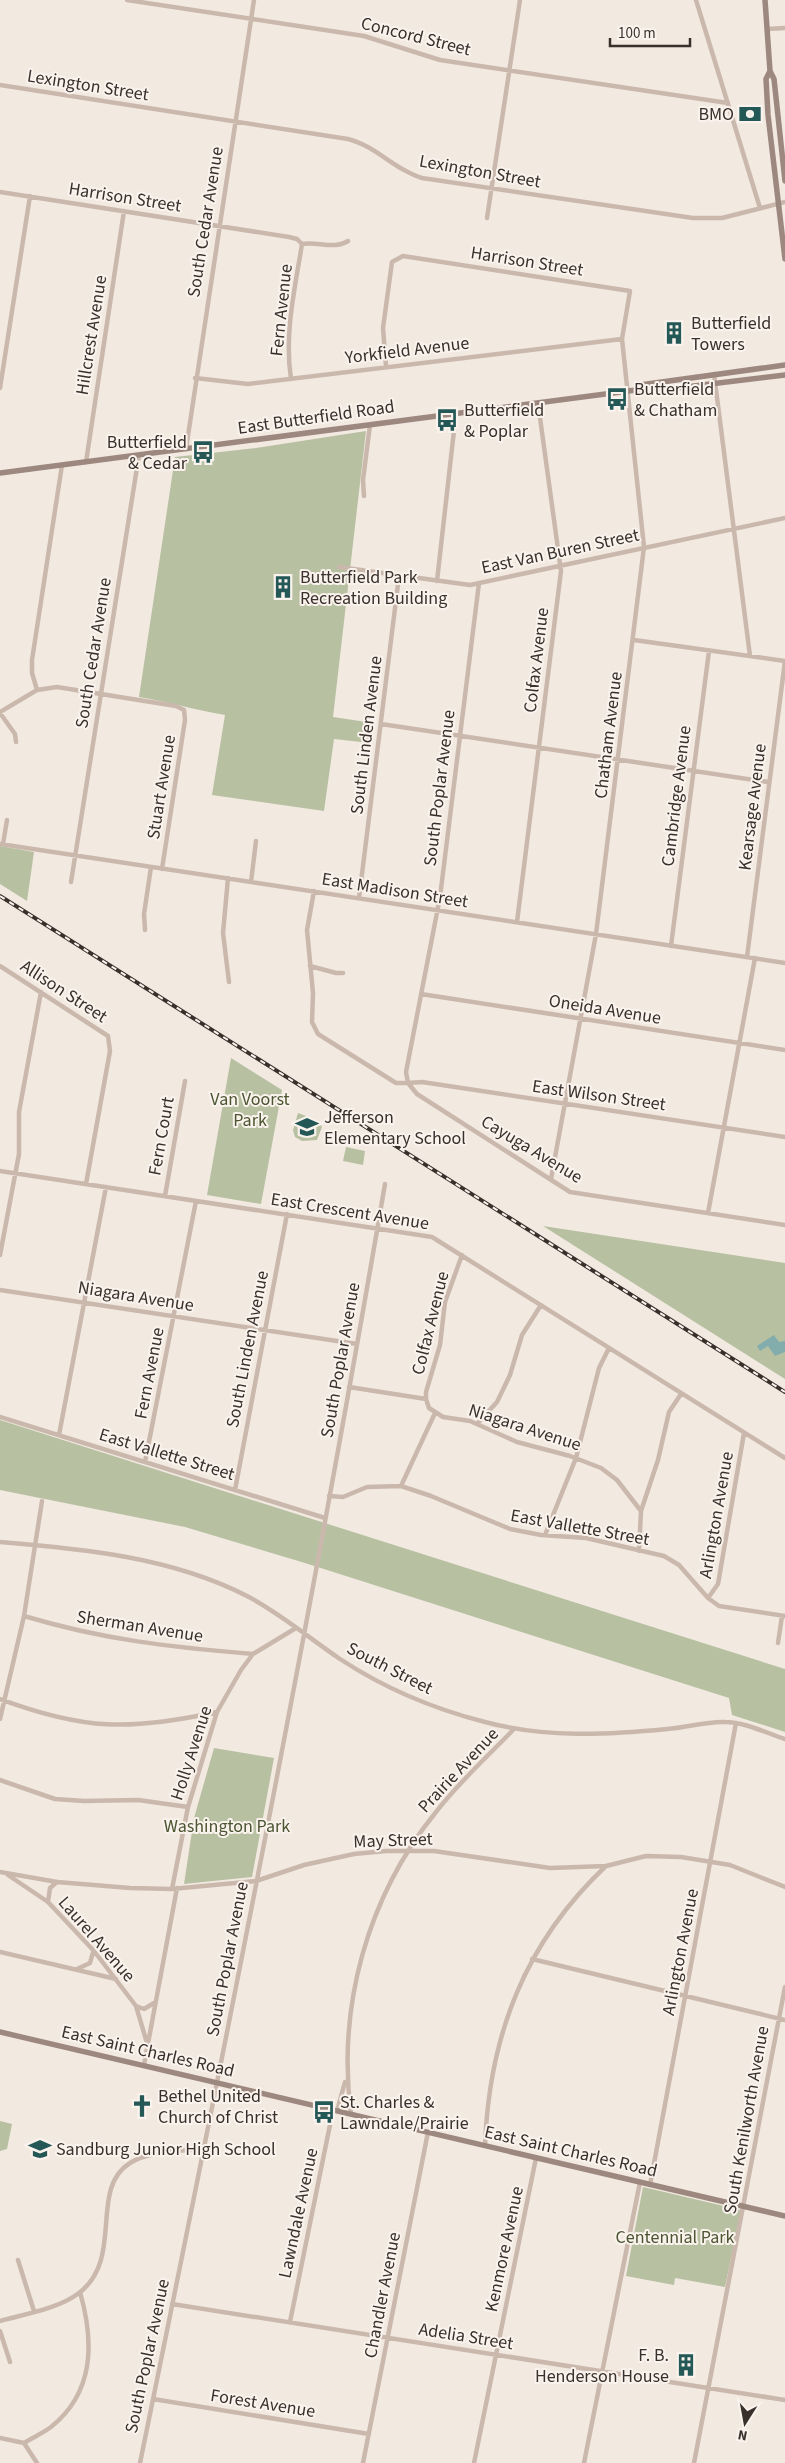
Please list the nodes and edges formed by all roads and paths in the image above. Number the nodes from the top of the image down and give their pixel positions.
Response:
1 (127, 0) edge
2 (254, 0) edge
3 (520, 0) edge
4 (696, 0) edge
5 (765, 0) edge
6 (251, 19) junction
7 (785, 28) edge
8 (767, 29) junction
9 (510, 70) junction
10 (770, 71) junction
11 (0, 85) edge
12 (728, 103) junction
13 (235, 121) junction
14 (785, 181) edge
15 (492, 188) junction
16 (0, 192) edge
17 (30, 196) junction
18 (785, 202) edge
19 (778, 203) junction
20 (760, 208) junction
21 (124, 211) junction
22 (487, 218) dead end
23 (219, 226) junction
24 (348, 241) dead end
25 (302, 244) junction
26 (785, 260) edge
27 (630, 291) joint
28 (622, 339) junction
29 (785, 365) edge
30 (386, 366) junction
31 (714, 374) junction
32 (785, 375) edge
33 (777, 376) junction
34 (195, 378) junction
35 (290, 379) junction
36 (785, 380) edge
37 (715, 384) junction
38 (0, 388) edge
39 (636, 390) junction
40 (627, 391) junction
41 (538, 403) junction
42 (456, 413) junction
43 (370, 425) junction
44 (186, 449) junction
45 (139, 455) junction
46 (86, 462) junction
47 (62, 465) junction
48 (0, 474) edge
49 (364, 496) dead end
50 (785, 518) edge
51 (734, 528) junction
52 (644, 546) junction
53 (560, 565) junction
54 (339, 567) dead end
55 (399, 576) junction
56 (437, 581) junction
57 (479, 583) junction
58 (634, 640) junction
59 (709, 651) junction
60 (750, 656) junction
61 (785, 661) edge
62 (37, 690) junction
63 (101, 692) junction
64 (0, 712) edge
65 (382, 724) junction
66 (460, 735) junction
67 (16, 742) dead end
68 (539, 747) junction
69 (618, 759) junction
70 (693, 770) junction
71 (768, 782) junction
72 (7, 820) dead end
73 (256, 841) dead end
74 (2, 844) edge
75 (75, 856) junction
76 (151, 867) junction
77 (162, 869) junction
78 (228, 878) junction
79 (71, 882) dead end
80 (251, 882) junction
81 (314, 891) junction
82 (359, 898) junction
83 (437, 910) junction
84 (517, 922) junction
85 (145, 930) dead end
86 (596, 934) junction
87 (672, 946) junction
88 (747, 957) junction
89 (755, 958) junction
90 (785, 963) edge
91 (0, 966) edge
92 (310, 966) junction
93 (343, 973) dead end
94 (229, 982) dead end
95 (41, 992) junction
96 (421, 994) junction
97 (580, 1020) junction
98 (740, 1043) junction
99 (785, 1050) edge
100 (185, 1081) dead end
101 (408, 1083) junction
102 (565, 1104) junction
103 (724, 1127) junction
104 (785, 1137) edge
105 (0, 1171) edge
106 (16, 1173) junction
107 (551, 1179) junction
108 (86, 1184) junction
109 (385, 1184) dead end
110 (106, 1187) junction
111 (165, 1196) junction
112 (196, 1200) junction
113 (708, 1213) junction
114 (287, 1214) junction
115 (785, 1225) edge
116 (378, 1228) junction
117 (0, 1255) edge
118 (462, 1255) junction
119 (0, 1290) edge
120 (84, 1302) junction
121 (541, 1305) junction
122 (174, 1316) junction
123 (264, 1330) junction
124 (357, 1344) junction
125 (609, 1348) junction
126 (350, 1387) junction
127 (681, 1394) junction
128 (426, 1399) junction
129 (435, 1413) junction
130 (0, 1417) edge
131 (477, 1424) junction
132 (744, 1433) junction
133 (59, 1435) junction
134 (576, 1458) junction
135 (785, 1458) edge
136 (146, 1462) junction
137 (401, 1486) junction
138 (235, 1490) junction
139 (329, 1496) junction
140 (42, 1501) dead end
141 (641, 1511) junction
142 (325, 1518) junction
143 (545, 1536) junction
144 (0, 1542) edge
145 (35, 1545) junction
146 (639, 1551) junction
147 (708, 1598) junction
148 (24, 1616) junction
149 (784, 1616) edge
150 (296, 1628) junction
151 (303, 1632) junction
152 (778, 1642) dead end
153 (253, 1654) junction
154 (0, 1699) edge
155 (6, 1701) junction
156 (217, 1712) junction
157 (0, 1719) edge
158 (736, 1724) junction
159 (514, 1729) junction
160 (785, 1739) edge
161 (0, 1780) edge
162 (188, 1807) junction
163 (408, 1851) junction
164 (711, 1861) junction
165 (606, 1866) junction
166 (1, 1872) edge
167 (256, 1881) junction
168 (57, 1882) junction
169 (785, 1887) edge
170 (174, 1888) junction
171 (48, 1902) junction
172 (93, 1950) junction
173 (0, 1952) edge
174 (532, 1959) junction
175 (72, 1969) junction
176 (116, 1979) junction
177 (785, 1987) edge
178 (686, 1996) junction
179 (156, 1999) junction
180 (136, 2006) junction
181 (779, 2018) junction
182 (785, 2020) edge
183 (0, 2032) edge
184 (147, 2043) junction
185 (144, 2065) junction
186 (346, 2079) junction
187 (218, 2082) junction
188 (335, 2110) junction
189 (350, 2114) junction
190 (428, 2132) junction
191 (485, 2146) junction
192 (204, 2148) junction
193 (536, 2158) junction
194 (640, 2182) junction
195 (650, 2185) junction
196 (744, 2207) junction
197 (785, 2216) edge
198 (18, 2260) dead end
199 (80, 2292) junction
200 (172, 2304) junction
201 (34, 2311) junction
202 (0, 2321) edge
203 (290, 2322) junction
204 (0, 2331) edge
205 (388, 2338) junction
206 (496, 2355) junction
207 (10, 2362) dead end
208 (602, 2372) junction
209 (709, 2388) junction
210 (153, 2399) junction
211 (785, 2400) edge
212 (369, 2434) junction
213 (0, 2438) edge
214 (24, 2443) junction
215 (37, 2463) edge
216 (140, 2463) edge
217 (363, 2463) edge
218 (474, 2463) edge
219 (584, 2463) edge
220 (694, 2463) edge

1 - 6 street, Concord Street
2 - 6 street, South Cedar Avenue
3 - 9 street
4 - 12 street
5 - 8 main road
6 - 9 street, Concord Street
6 - 13 street, South Cedar Avenue
7 - 8 street
8 - 10 main road
9 - 12 street, Concord Street
9 - 15 street
10 - 14 main road
10 - 19 main road
11 - 13 street, Lexington Street
12 - 20 street
13 - 15 street, Lexington Street
13 - 23 street, South Cedar Avenue
15 - 20 street, Lexington Street
15 - 22 street
16 - 17 street, Harrison Street
17 - 21 street, Harrison Street
17 - 38 street
18 - 19 street, Lexington Street
19 - 20 street, Lexington Street
19 - 26 main road
21 - 23 street, Harrison Street
21 - 46 street, Hillcrest Avenue
23 - 25 street, Harrison Street
23 - 34 street, South Cedar Avenue
24 - 25 street
25 - 35 street, Fern Avenue
27 - 28 street, Chatham Avenue
27 - 30 street, Harrison Street
28 - 30 street, Yorkfield Avenue
28 - 40 street, Chatham Avenue
29 - 31 main road, East Butterfield Road
30 - 35 street, Yorkfield Avenue
31 - 37 street
31 - 39 main road, East Butterfield Road
32 - 33 main road, East Butterfield Road
33 - 36 main road
33 - 37 main road, East Butterfield Road
34 - 35 street, Yorkfield Avenue
34 - 44 street, South Cedar Avenue
37 - 39 main road, East Butterfield Road
37 - 51 street
39 - 40 main road, East Butterfield Road
40 - 41 main road, East Butterfield Road
40 - 52 street, Chatham Avenue
41 - 42 main road, East Butterfield Road
41 - 53 street, Colfax Avenue
42 - 43 main road, East Butterfield Road
42 - 56 street
43 - 44 main road, East Butterfield Road
43 - 49 street
44 - 45 main road, East Butterfield Road
45 - 46 main road, East Butterfield Road
45 - 63 street, South Cedar Avenue
46 - 47 main road, East Butterfield Road
47 - 48 main road, East Butterfield Road
47 - 62 street
50 - 51 street, East Van Buren Street
51 - 52 street, East Van Buren Street
51 - 60 street
52 - 53 street, East Van Buren Street
52 - 58 street, Chatham Avenue
53 - 57 street, East Van Buren Street
53 - 68 street, Colfax Avenue
54 - 55 street, East Van Buren Street
55 - 56 street, East Van Buren Street
55 - 65 street, South Linden Avenue
56 - 57 street, East Van Buren Street
57 - 66 street, South Poplar Avenue
58 - 59 street
58 - 69 street, Chatham Avenue
59 - 60 street
59 - 70 street, Cambridge Avenue
60 - 61 street
61 - 71 street, Kearsage Avenue
62 - 63 street
62 - 64 street
63 - 75 street, South Cedar Avenue
63 - 77 street, Stuart Avenue
64 - 67 street
65 - 66 street
65 - 82 street, South Linden Avenue
66 - 68 street
66 - 83 street, South Poplar Avenue
68 - 69 street
68 - 84 street, Colfax Avenue
69 - 70 street
69 - 86 street, Chatham Avenue
70 - 71 street
70 - 87 street, Cambridge Avenue
71 - 88 street, Kearsage Avenue
72 - 74 street
73 - 80 street
74 - 75 street, East Madison Street
75 - 76 street, East Madison Street
75 - 79 street, South Cedar Avenue
76 - 77 street, East Madison Street
76 - 85 street
77 - 78 street, East Madison Street
78 - 80 street, East Madison Street
78 - 94 street
80 - 81 street, East Madison Street
81 - 82 street, East Madison Street
81 - 92 street, Cayuga Avenue
82 - 83 street, East Madison Street
83 - 84 street, East Madison Street
83 - 96 street, South Poplar Avenue
84 - 86 street, East Madison Street
86 - 87 street, East Madison Street
86 - 97 street, Chatham Avenue
87 - 88 street, East Madison Street
88 - 89 street, East Madison Street
89 - 90 street, East Madison Street
89 - 98 street
91 - 95 street, Allison Street
92 - 93 street
92 - 101 street, Cayuga Avenue
95 - 106 street
95 - 108 street, Allison Street
96 - 97 street, Oneida Avenue
96 - 101 street, South Poplar Avenue
97 - 98 street, Oneida Avenue
97 - 102 street, Chatham Avenue
98 - 99 street, Oneida Avenue
98 - 103 street
100 - 111 street, Fern Court
101 - 102 street, East Wilson Street
101 - 107 street, Cayuga Avenue
102 - 103 street, East Wilson Street
102 - 107 street, Chatham Avenue
103 - 104 street, East Wilson Street
103 - 113 street
105 - 106 street, East Crescent Avenue
106 - 108 street, East Crescent Avenue
106 - 117 street
107 - 113 street, Cayuga Avenue
108 - 110 street, East Crescent Avenue
109 - 116 street, South Poplar Avenue
110 - 111 street, East Crescent Avenue
110 - 120 street
111 - 112 street, East Crescent Avenue
112 - 114 street, East Crescent Avenue
112 - 122 street, Fern Avenue
113 - 115 street, Cayuga Avenue
114 - 116 street, East Crescent Avenue
114 - 123 street, South Linden Avenue
116 - 118 street, East Crescent Avenue
116 - 124 street, South Poplar Avenue
118 - 121 street, East Crescent Avenue
118 - 128 street, Colfax Avenue
119 - 120 street, Niagara Avenue
120 - 122 street, Niagara Avenue
120 - 133 street
121 - 125 street, East Crescent Avenue
121 - 131 street
122 - 123 street, Niagara Avenue
122 - 136 street, Fern Avenue
123 - 124 street, Niagara Avenue
123 - 138 street, South Linden Avenue
124 - 126 street, South Poplar Avenue
125 - 127 street, East Crescent Avenue
125 - 134 street
126 - 128 street
126 - 139 street, South Poplar Avenue
127 - 132 street, East Crescent Avenue
127 - 141 street
128 - 129 street
129 - 131 street, Niagara Avenue
129 - 137 street
130 - 133 street, East Vallette Street
131 - 134 street, Niagara Avenue
132 - 135 street, East Crescent Avenue
132 - 147 street, Arlington Avenue
133 - 136 street, East Vallette Street
134 - 141 street, Niagara Avenue
134 - 143 street
136 - 138 street, East Vallette Street
137 - 139 street, East Vallette Street
137 - 143 street, East Vallette Street
138 - 142 street, East Vallette Street
139 - 142 street, South Poplar Avenue
140 - 145 street
141 - 146 street
142 - 151 street, South Poplar Avenue
143 - 146 street, East Vallette Street
144 - 145 street, South Street
145 - 148 street
145 - 150 street, South Street
146 - 147 street, East Vallette Street
147 - 149 street, East Vallette Street
148 - 153 street, Sherman Avenue
148 - 155 street
149 - 152 street
150 - 151 street, South Street
150 - 153 street, Holly Avenue
151 - 159 street, South Street
151 - 167 street, South Poplar Avenue
153 - 156 street, Holly Avenue
154 - 155 street
155 - 156 street
155 - 157 street
156 - 162 street, Holly Avenue
158 - 159 street, South Street
158 - 160 street, South Street
158 - 164 street, Arlington Avenue
159 - 163 street, Prairie Avenue
161 - 162 street
162 - 170 street, Holly Avenue
163 - 165 street, May Street
163 - 167 street, May Street
163 - 186 street, Prairie Avenue
164 - 165 street, May Street
164 - 169 street, May Street
164 - 178 street, Arlington Avenue
165 - 174 street
166 - 168 street, May Street
166 - 171 street, Laurel Avenue
167 - 170 street, May Street
167 - 187 street, South Poplar Avenue
168 - 170 street, May Street
168 - 171 street
170 - 179 street, Holly Avenue
171 - 172 street, Laurel Avenue
172 - 175 street
172 - 176 street, Laurel Avenue
173 - 175 street
174 - 178 street
174 - 191 street
175 - 176 street
176 - 180 street, Laurel Avenue
177 - 181 street, South Kenilworth Avenue
178 - 181 street
178 - 195 street, Arlington Avenue
179 - 180 street
179 - 184 street, Holly Avenue
180 - 184 street, Laurel Avenue
181 - 182 street
181 - 196 street, South Kenilworth Avenue
183 - 185 main road, East Saint Charles Road
184 - 185 street, Holly Avenue
185 - 187 main road, East Saint Charles Road
186 - 188 street, Lawndale Avenue
186 - 189 street, Prairie Avenue
187 - 188 main road, East Saint Charles Road
187 - 192 street, South Poplar Avenue
188 - 189 main road, East Saint Charles Road
188 - 203 street, Lawndale Avenue
189 - 190 main road, East Saint Charles Road
190 - 191 main road, East Saint Charles Road
190 - 205 street, Chandler Avenue
191 - 193 main road, East Saint Charles Road
192 - 199 street
192 - 200 street, South Poplar Avenue
193 - 194 main road, East Saint Charles Road
193 - 206 street, Kenmore Avenue
194 - 195 main road, East Saint Charles Road
194 - 208 street
195 - 196 main road, East Saint Charles Road
196 - 197 main road, East Saint Charles Road
196 - 209 street, South Kenilworth Avenue
198 - 201 street
199 - 201 street
199 - 214 street
200 - 203 street, Adelia Street
200 - 210 street, South Poplar Avenue
201 - 202 street
203 - 205 street, Adelia Street
204 - 207 street
205 - 206 street, Adelia Street
205 - 212 street, Chandler Avenue
206 - 208 street, Adelia Street
206 - 218 street, Kenmore Avenue
208 - 209 street, Adelia Street
208 - 219 street
209 - 211 street, Adelia Street
209 - 220 street, South Kenilworth Avenue
210 - 212 street, Forest Avenue
210 - 216 street, South Poplar Avenue
212 - 217 street, Chandler Avenue
213 - 214 street
214 - 215 street

